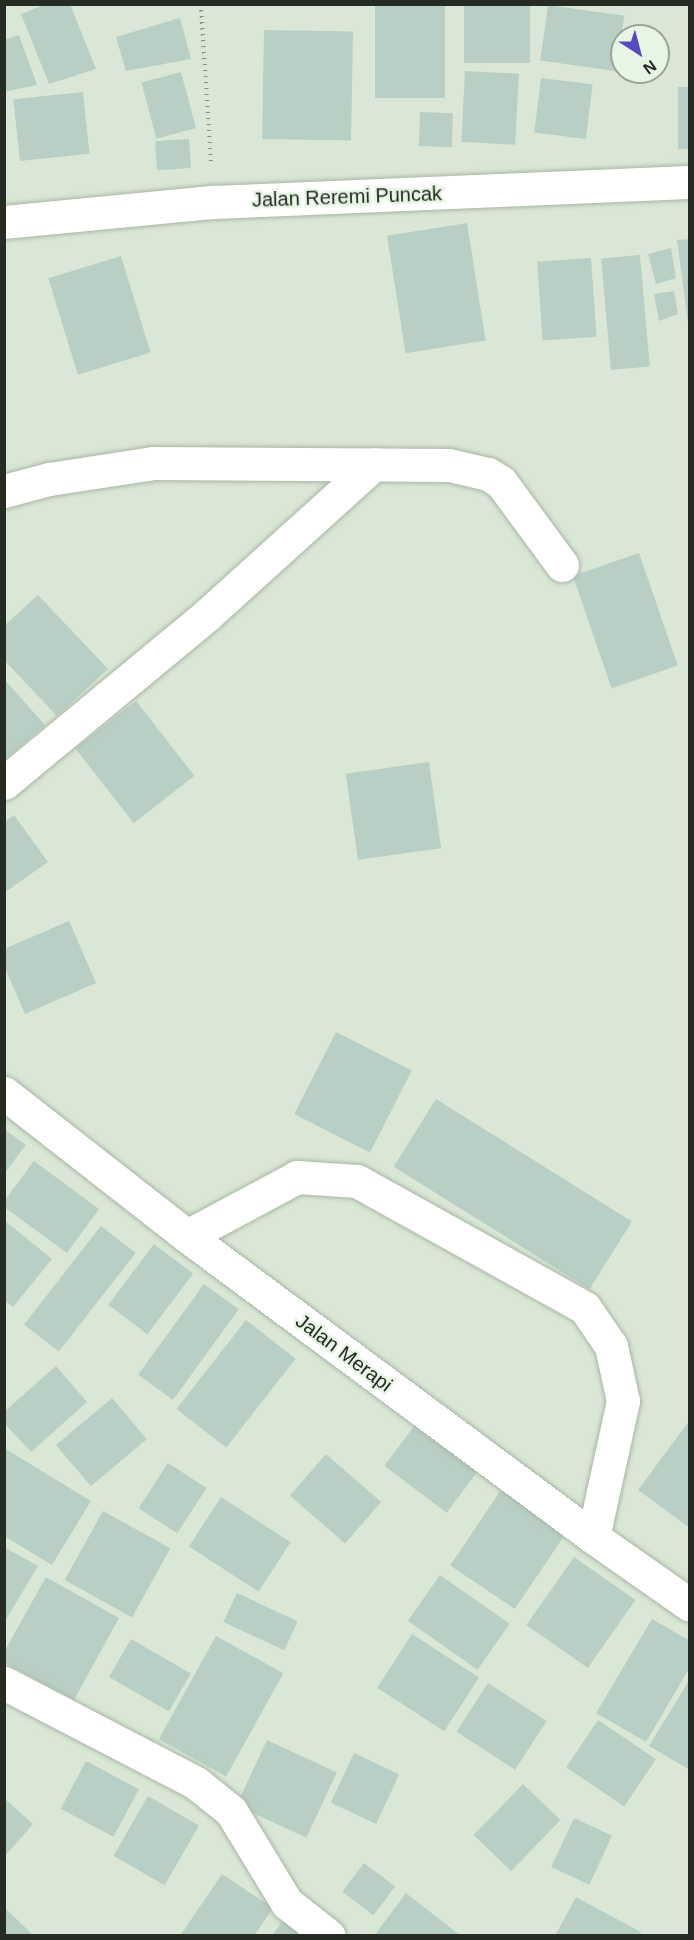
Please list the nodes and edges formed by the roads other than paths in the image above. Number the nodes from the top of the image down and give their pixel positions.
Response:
1 (690, 182) edge
2 (4, 222) edge
3 (374, 464) junction
4 (4, 491) edge
5 (562, 565) dead end
6 (4, 783) edge
7 (4, 1093) edge
8 (187, 1236) junction
9 (593, 1538) junction
10 (690, 1605) edge
11 (4, 1683) edge
12 (329, 1935) edge

1 - 2 street, Jalan Reremi Puncak
3 - 4 street
3 - 5 street
3 - 6 street
7 - 8 street, Jalan Merapi
8 - 9 street, Jalan Merapi
8 - 9 street
9 - 10 street, Jalan Merapi
11 - 12 street

